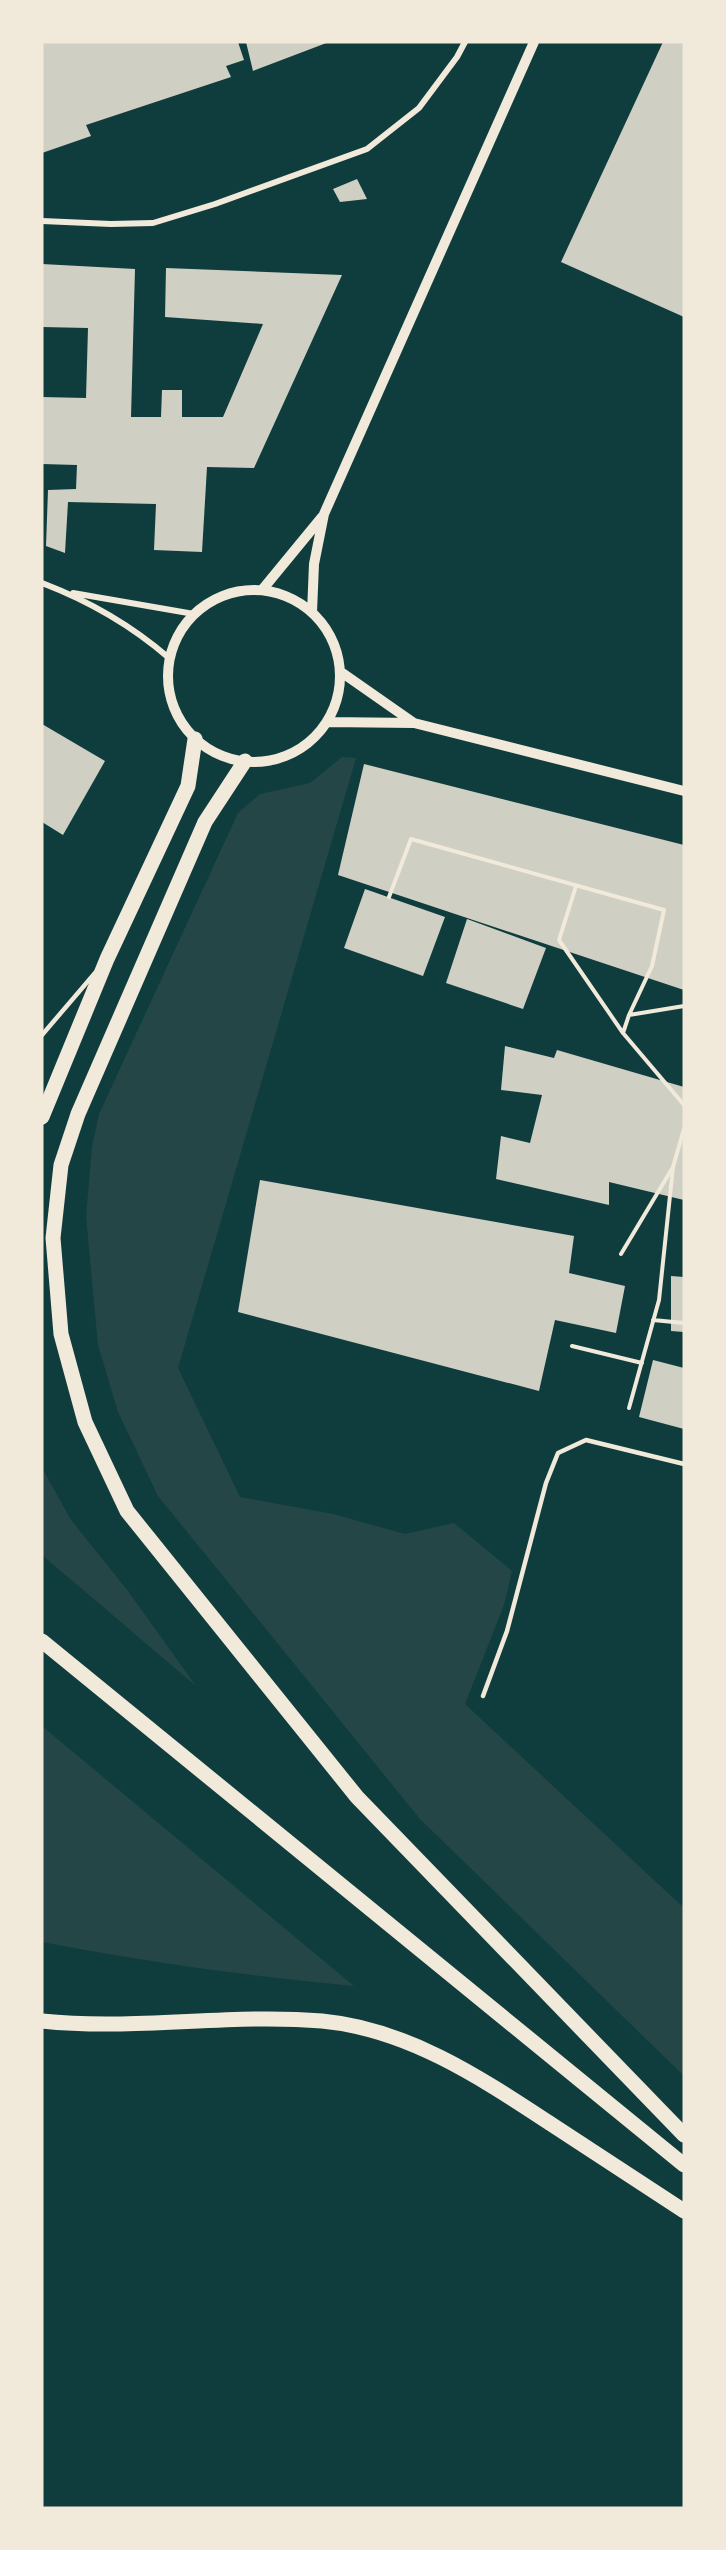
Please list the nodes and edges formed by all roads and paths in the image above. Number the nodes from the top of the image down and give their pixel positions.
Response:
1 (465, 42) edge
2 (534, 42) edge
3 (42, 221) edge
4 (324, 514) junction
5 (42, 582) edge
6 (262, 590) junction
7 (66, 592) junction
8 (312, 612) junction
9 (194, 614) junction
10 (169, 658) junction
11 (341, 672) junction
12 (327, 722) junction
13 (414, 723) junction
14 (195, 739) junction
15 (245, 761) junction
16 (684, 791) edge
17 (576, 886) junction
18 (389, 897) dead end
19 (107, 959) junction
20 (684, 1006) edge
21 (629, 1015) junction
22 (623, 1033) junction
23 (42, 1035) edge
24 (684, 1105) edge
25 (42, 1117) edge
26 (684, 1129) edge
27 (673, 1167) junction
28 (621, 1254) dead end
29 (653, 1320) junction
30 (684, 1323) edge
31 (572, 1346) dead end
32 (642, 1363) junction
33 (629, 1408) dead end
34 (684, 1464) edge
35 (42, 1641) edge
36 (483, 1695) dead end
37 (42, 2021) edge
38 (684, 2134) edge
39 (684, 2165) edge
40 (684, 2211) edge

1 - 3 street
2 - 4 street
4 - 6 street
4 - 8 street
5 - 7 street
6 - 8 street
6 - 9 street
7 - 9 street
7 - 10 street
8 - 11 street
9 - 10 street
10 - 14 street
11 - 12 street
11 - 13 street
12 - 13 street
12 - 15 street
13 - 16 street
14 - 15 street
14 - 19 main road
15 - 38 main road
17 - 18 path
17 - 21 path
17 - 22 path
19 - 23 lane
19 - 25 main road
20 - 21 path
21 - 22 path
22 - 24 path
26 - 27 path
27 - 28 path
27 - 29 path
29 - 30 path
29 - 32 path
31 - 32 path
32 - 33 path
34 - 36 lane
35 - 39 main road
37 - 40 main road

